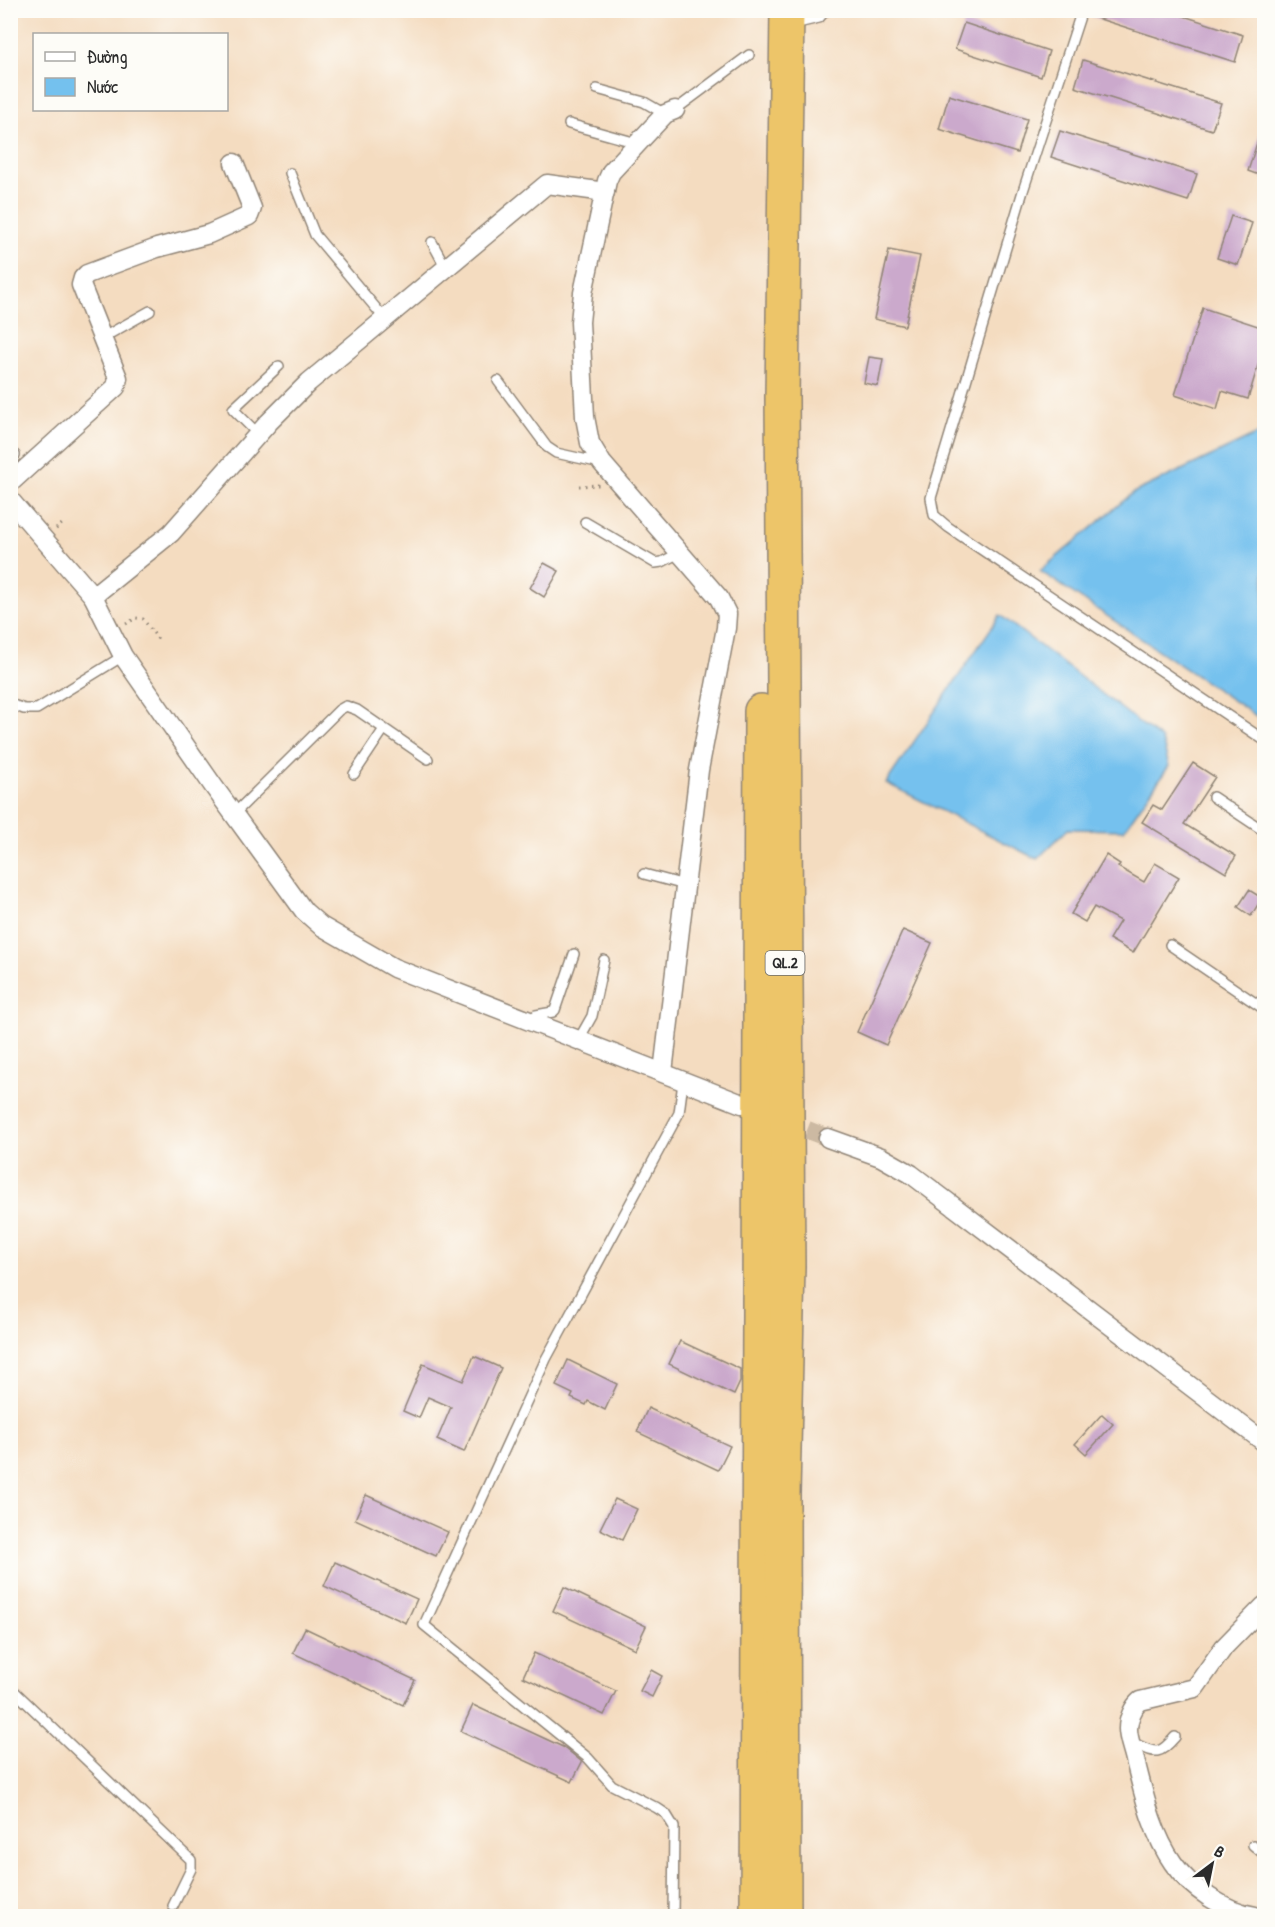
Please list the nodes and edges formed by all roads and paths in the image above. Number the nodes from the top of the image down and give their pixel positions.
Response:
1 (765, 10) edge
2 (826, 10) edge
3 (1082, 10) edge
4 (795, 16) edge
5 (749, 55) dead end
6 (597, 89) dead end
7 (670, 112) junction
8 (569, 124) dead end
9 (637, 143) junction
10 (234, 163) dead end
11 (290, 172) dead end
12 (605, 192) junction
13 (432, 242) dead end
14 (446, 268) junction
15 (150, 311) dead end
16 (385, 319) junction
17 (102, 338) junction
18 (279, 366) dead end
19 (498, 381) dead end
20 (258, 434) junction
21 (602, 463) junction
22 (10, 483) edge
23 (10, 500) edge
24 (585, 522) dead end
25 (679, 553) junction
26 (93, 596) junction
27 (111, 632) junction
28 (160, 642) dead end
29 (123, 656) junction
30 (10, 704) edge
31 (384, 729) junction
32 (1264, 740) edge
33 (428, 759) dead end
34 (354, 774) dead end
35 (1213, 796) dead end
36 (234, 814) junction
37 (1264, 831) edge
38 (644, 874) dead end
39 (685, 885) junction
40 (1170, 945) dead end
41 (573, 954) dead end
42 (604, 960) dead end
43 (1264, 1009) edge
44 (530, 1020) junction
45 (579, 1040) junction
46 (663, 1072) junction
47 (683, 1082) junction
48 (742, 1104) dead end
49 (828, 1138) tunnel mouth
50 (1264, 1442) edge
51 (1264, 1606) edge
52 (10, 1687) edge
53 (1175, 1737) dead end
54 (1131, 1742) junction
55 (1253, 1845) dead end
56 (1264, 1854) edge
57 (173, 1906) dead end
58 (673, 1917) edge
59 (757, 1917) edge
60 (784, 1917) edge
61 (1255, 1917) edge

1 - 59 highway, QL.2
2 - 4 lane
3 - 32 lane
4 - 60 highway, QL.2
5 - 7 lane
6 - 7 lane
7 - 9 street
8 - 9 lane
9 - 12 street
10 - 17 street
11 - 16 lane
12 - 14 street
12 - 21 street
13 - 14 lane
14 - 16 street
15 - 17 lane
16 - 20 street
17 - 22 street
18 - 20 lane
19 - 21 lane
20 - 26 street
21 - 25 street
23 - 26 street
24 - 25 lane
25 - 39 street
26 - 27 street
27 - 28 path
27 - 29 street
29 - 30 lane
29 - 36 street
31 - 33 lane
31 - 34 lane
31 - 36 lane
35 - 37 lane
36 - 44 street
38 - 39 lane
39 - 46 street
40 - 43 lane
41 - 44 lane
42 - 45 lane
44 - 45 street
45 - 46 street
46 - 47 street
47 - 48 street
47 - 58 lane
49 - 50 street
51 - 54 street
52 - 57 lane
53 - 54 lane
54 - 61 street
55 - 56 lane

